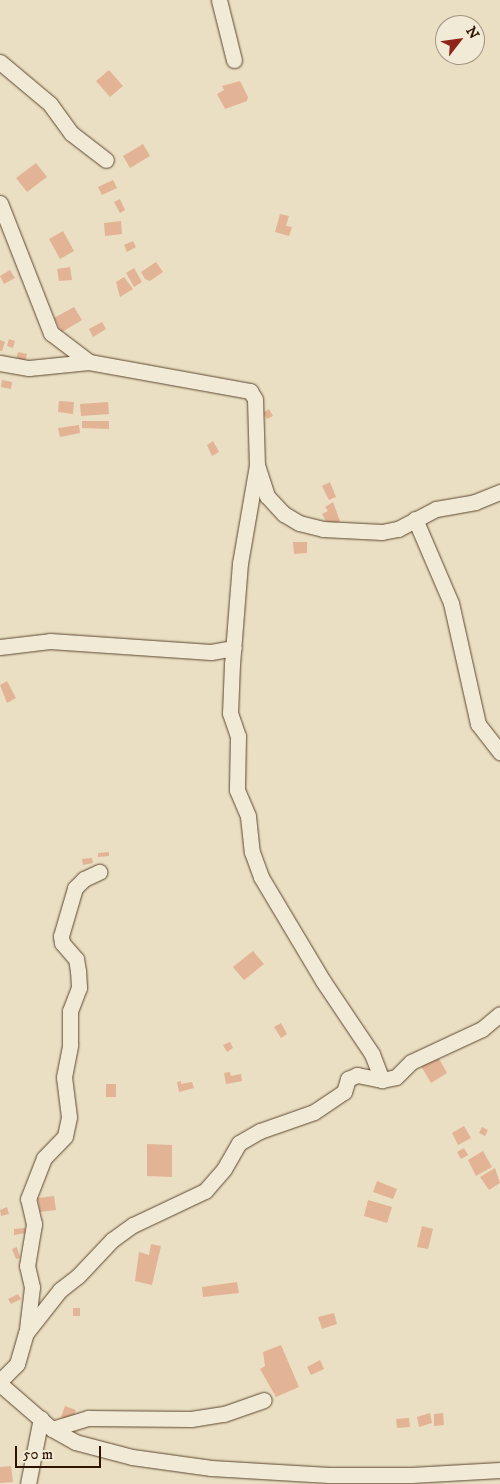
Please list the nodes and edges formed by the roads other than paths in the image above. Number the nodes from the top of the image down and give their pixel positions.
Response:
1 (219, 0) edge
2 (234, 60) dead end
3 (0, 62) edge
4 (106, 160) dead end
5 (0, 203) edge
6 (89, 362) junction
7 (0, 363) edge
8 (257, 465) junction
9 (500, 492) edge
10 (415, 519) junction
11 (0, 646) edge
12 (234, 648) junction
13 (500, 752) edge
14 (99, 872) dead end
15 (500, 1014) edge
16 (382, 1080) junction
17 (26, 1333) junction
18 (0, 1383) edge
19 (264, 1400) dead end
20 (47, 1424) junction
21 (500, 1470) edge
22 (335, 1479) edge
23 (28, 1484) edge

1 - 2 street
3 - 4 street
5 - 6 street
6 - 7 street
6 - 8 street
8 - 10 street
8 - 12 street
9 - 10 street
10 - 13 street
11 - 12 street
12 - 16 street
14 - 17 street
15 - 16 street
16 - 17 street
17 - 18 street
18 - 20 street
19 - 20 street
20 - 22 street
20 - 23 street
21 - 22 street

